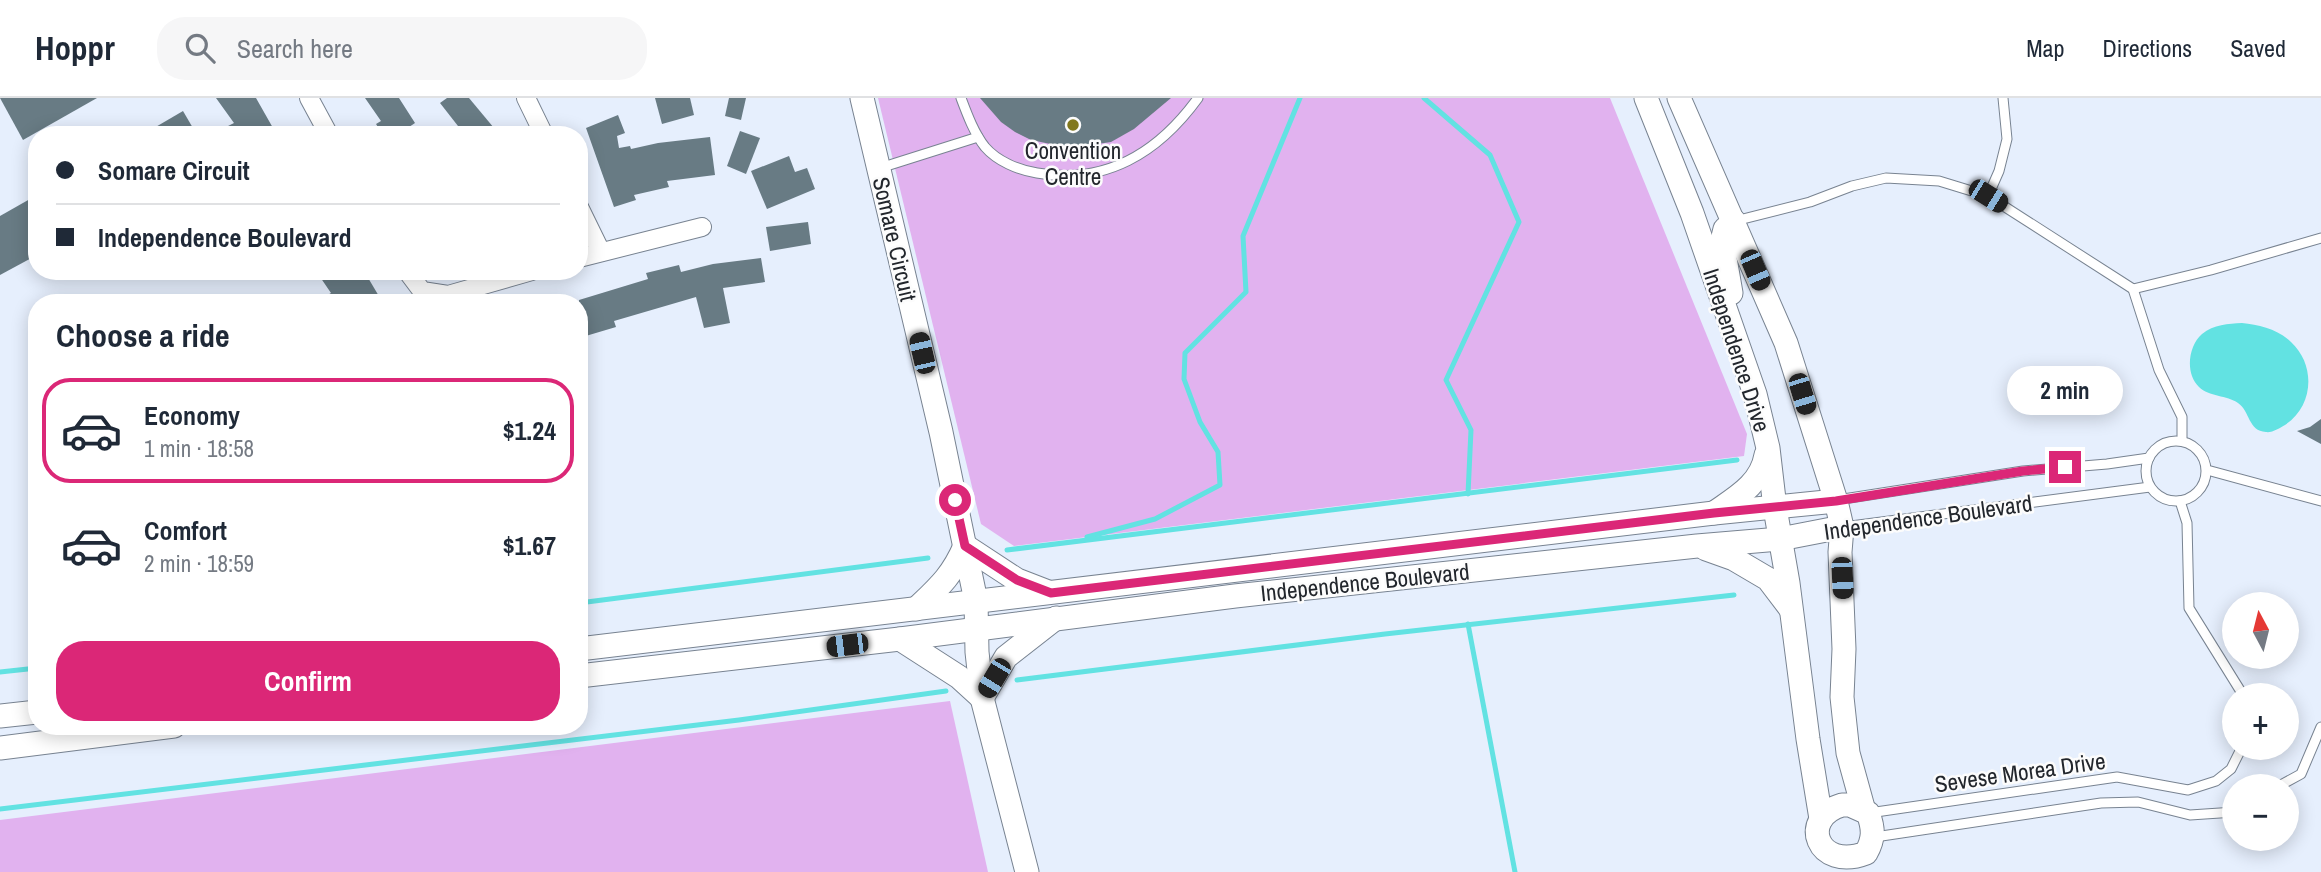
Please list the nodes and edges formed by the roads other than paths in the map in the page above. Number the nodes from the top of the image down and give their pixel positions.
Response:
1 (309, 98) edge
2 (526, 98) edge
3 (862, 98) edge
4 (961, 98) edge
5 (1198, 98) edge
6 (1646, 98) edge
7 (1679, 98) edge
8 (2003, 98) edge
9 (325, 126) edge
10 (540, 126) edge
11 (978, 137) junction
12 (1666, 148) junction
13 (878, 168) junction
14 (1988, 196) junction
15 (1734, 221) junction
16 (588, 225) edge
17 (702, 227) dead end
18 (2321, 238) edge
19 (601, 252) junction
20 (588, 256) edge
21 (414, 280) edge
22 (500, 280) edge
23 (2133, 289) junction
24 (442, 294) edge
25 (452, 294) edge
26 (1737, 346) junction
27 (2182, 441) junction
28 (1768, 448) junction
29 (2149, 458) junction
30 (2207, 470) junction
31 (2150, 487) junction
32 (1836, 501) junction
33 (2180, 501) junction
34 (2321, 501) edge
35 (1775, 508) junction
36 (1714, 513) junction
37 (1842, 527) junction
38 (1780, 539) junction
39 (965, 546) junction
40 (1697, 546) junction
41 (1051, 593) junction
42 (976, 601) junction
43 (916, 609) junction
44 (1791, 611) junction
45 (1056, 618) junction
46 (977, 628) junction
47 (900, 639) junction
48 (588, 648) edge
49 (588, 675) edge
50 (2236, 683) edge
51 (982, 698) junction
52 (28, 713) edge
53 (0, 716) edge
54 (2321, 727) edge
55 (103, 735) edge
56 (0, 748) edge
57 (2236, 760) edge
58 (2299, 775) edge
59 (1866, 812) junction
60 (2222, 812) edge
61 (1821, 819) junction
62 (1869, 854) edge
63 (1833, 864) edge
64 (1027, 872) edge

1 - 9 street
2 - 10 street
3 - 13 street, Somare Circuit
4 - 11 lane
5 - 11 lane
6 - 12 street, Independence Drive
7 - 15 street, Independence Drive
8 - 14 lane
11 - 13 lane
12 - 15 street
12 - 26 street, Independence Drive
13 - 39 street, Somare Circuit
14 - 15 lane
14 - 23 lane
15 - 26 street
15 - 32 street, Independence Drive
16 - 19 street
17 - 19 street
18 - 23 lane
19 - 20 street
21 - 24 street
22 - 25 street
23 - 27 lane
26 - 28 street, Independence Drive
27 - 29 lane
27 - 30 lane
28 - 35 street, Independence Drive
28 - 36 street
29 - 31 lane
29 - 32 lane, Independence Boulevard
30 - 33 lane
30 - 34 lane
31 - 33 lane
31 - 37 lane, Independence Boulevard
32 - 35 street, Independence Boulevard
32 - 37 street, Independence Drive
33 - 50 lane
35 - 36 street, Independence Boulevard
35 - 38 street, Independence Drive
36 - 41 street, Independence Boulevard
37 - 38 street, Independence Boulevard
37 - 59 street, Independence Drive
38 - 40 street, Independence Boulevard
38 - 44 street, Independence Drive
39 - 41 street
39 - 42 street, Somare Circuit
39 - 43 street
40 - 44 street
40 - 45 street, Independence Boulevard
41 - 42 street, Independence Boulevard
42 - 43 street, Independence Boulevard
42 - 46 street, Somare Circuit
43 - 48 street, Independence Boulevard
44 - 61 street, Independence Drive
45 - 46 street, Independence Boulevard
45 - 51 street
46 - 47 street, Independence Boulevard
46 - 51 street, Somare Circuit
47 - 49 street, Independence Boulevard
47 - 51 street
51 - 64 street, Somare Circuit
52 - 53 street
54 - 58 lane
55 - 56 street
57 - 59 lane, Sevese Morea Drive
59 - 61 street
59 - 62 street, Independence Drive
60 - 62 lane, Sevese Morea Drive
61 - 63 street, Independence Drive
62 - 63 street, Independence Drive

